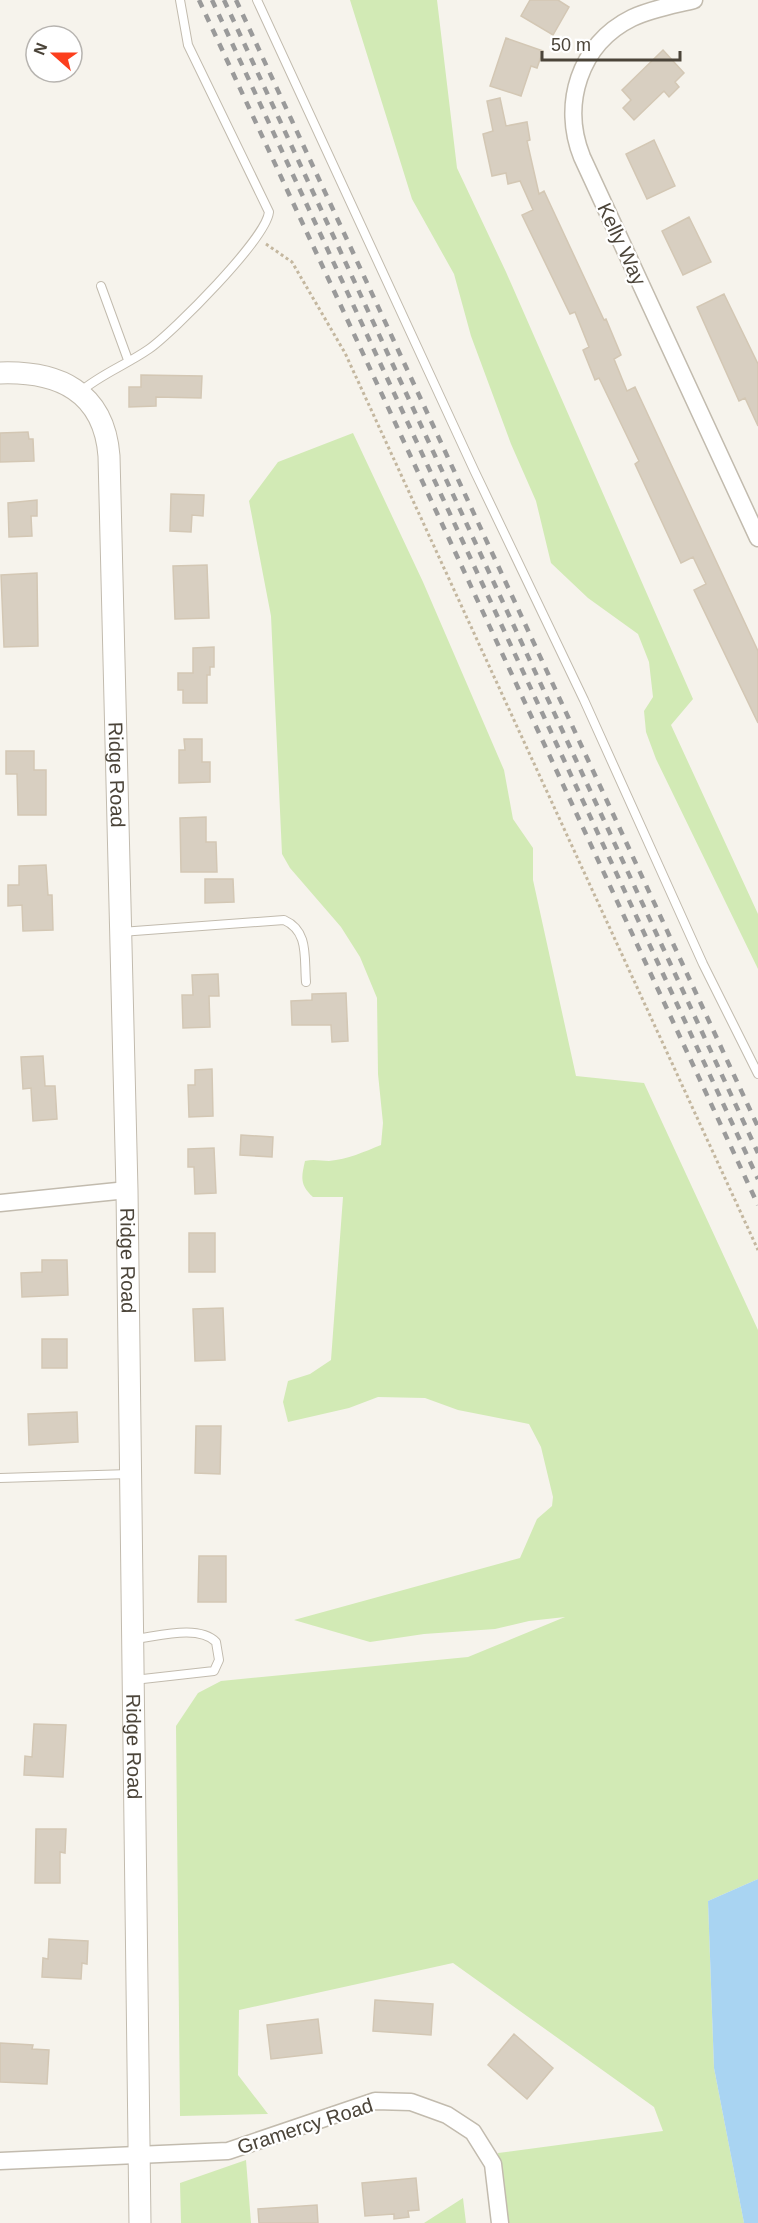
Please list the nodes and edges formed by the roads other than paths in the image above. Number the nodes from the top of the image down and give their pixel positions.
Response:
1 (180, 0) edge
2 (257, 0) edge
3 (694, 0) edge
4 (101, 286) dead end
5 (128, 360) junction
6 (0, 373) edge
7 (79, 393) junction
8 (758, 538) edge
9 (120, 932) junction
10 (306, 982) dead end
11 (758, 1074) edge
12 (127, 1190) junction
13 (0, 1203) edge
14 (131, 1474) junction
15 (0, 1478) edge
16 (133, 1639) junction
17 (134, 1680) junction
18 (140, 2157) junction
19 (0, 2161) edge
20 (140, 2223) edge
21 (500, 2223) edge

1 - 5 lane
2 - 11 lane
3 - 8 street, Kelly Way
4 - 5 lane
5 - 7 lane
6 - 7 street, Ridge Road
7 - 9 street, Ridge Road
9 - 10 lane
9 - 12 street, Ridge Road
12 - 13 street
12 - 14 street, Ridge Road
14 - 15 lane
14 - 16 street, Ridge Road
16 - 17 street, Ridge Road
16 - 17 lane
17 - 18 street, Ridge Road
18 - 19 street, Gramercy Road
18 - 20 street, Ridge Road
18 - 21 street, Gramercy Road

